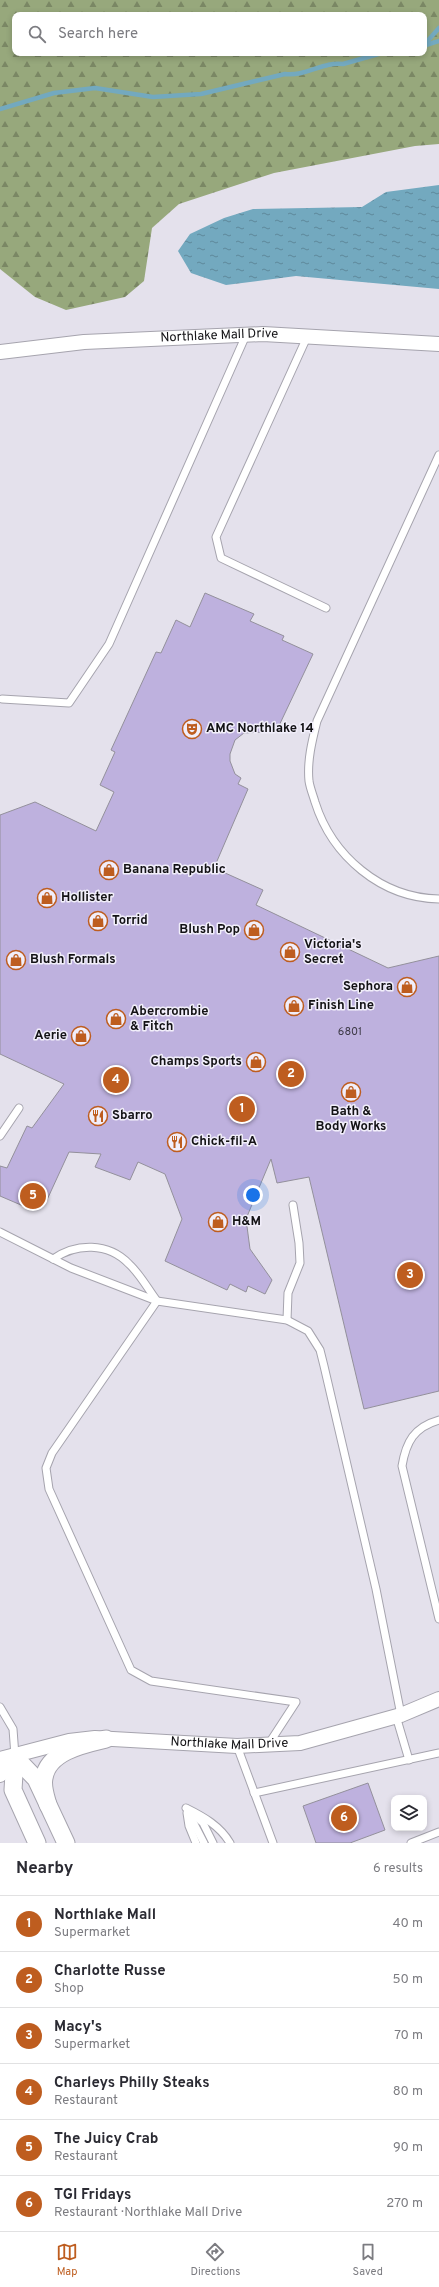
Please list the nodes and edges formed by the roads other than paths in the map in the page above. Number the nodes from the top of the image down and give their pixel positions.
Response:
1 (246, 334) junction
2 (307, 337) junction
3 (439, 344) edge
4 (0, 352) edge
5 (439, 455) edge
6 (326, 608) dead end
7 (2, 699) dead end
8 (439, 899) edge
9 (19, 1108) dead end
10 (0, 1136) edge
11 (292, 1205) dead end
12 (0, 1232) edge
13 (53, 1259) junction
14 (157, 1301) junction
15 (287, 1320) junction
16 (439, 1420) edge
17 (439, 1619) edge
18 (439, 1700) edge
19 (0, 1707) edge
20 (398, 1715) junction
21 (106, 1739) junction
22 (268, 1745) junction
23 (237, 1746) junction
24 (439, 1753) edge
25 (8, 1758) edge
26 (409, 1760) junction
27 (0, 1775) edge
28 (254, 1793) junction
29 (48, 1806) junction
30 (186, 1808) junction
31 (439, 1832) edge
32 (37, 1843) edge
33 (66, 1843) edge
34 (196, 1843) edge
35 (204, 1843) edge
36 (213, 1843) edge
37 (230, 1843) edge
38 (273, 1843) edge
39 (411, 1843) edge

1 - 2 street, Northlake Mall Drive
1 - 4 street, Northlake Mall Drive
1 - 7 lane
2 - 3 street, Northlake Mall Drive
2 - 6 lane
5 - 8 lane
9 - 10 lane
11 - 15 lane
12 - 13 lane
13 - 14 lane
13 - 14 lane
14 - 15 lane
14 - 22 lane
15 - 20 lane
16 - 17 lane
18 - 20 street, Northlake Mall Drive
19 - 25 lane
20 - 22 street, Northlake Mall Drive
20 - 26 lane
21 - 23 street, Northlake Mall Drive
21 - 25 street, Northlake Mall Drive
21 - 29 street
22 - 23 street, Northlake Mall Drive
23 - 28 lane
24 - 26 lane
25 - 27 street
25 - 29 street
25 - 32 street
26 - 28 lane
28 - 38 lane
29 - 33 street
30 - 34 lane
30 - 35 lane
30 - 36 lane
30 - 37 lane
31 - 39 lane

